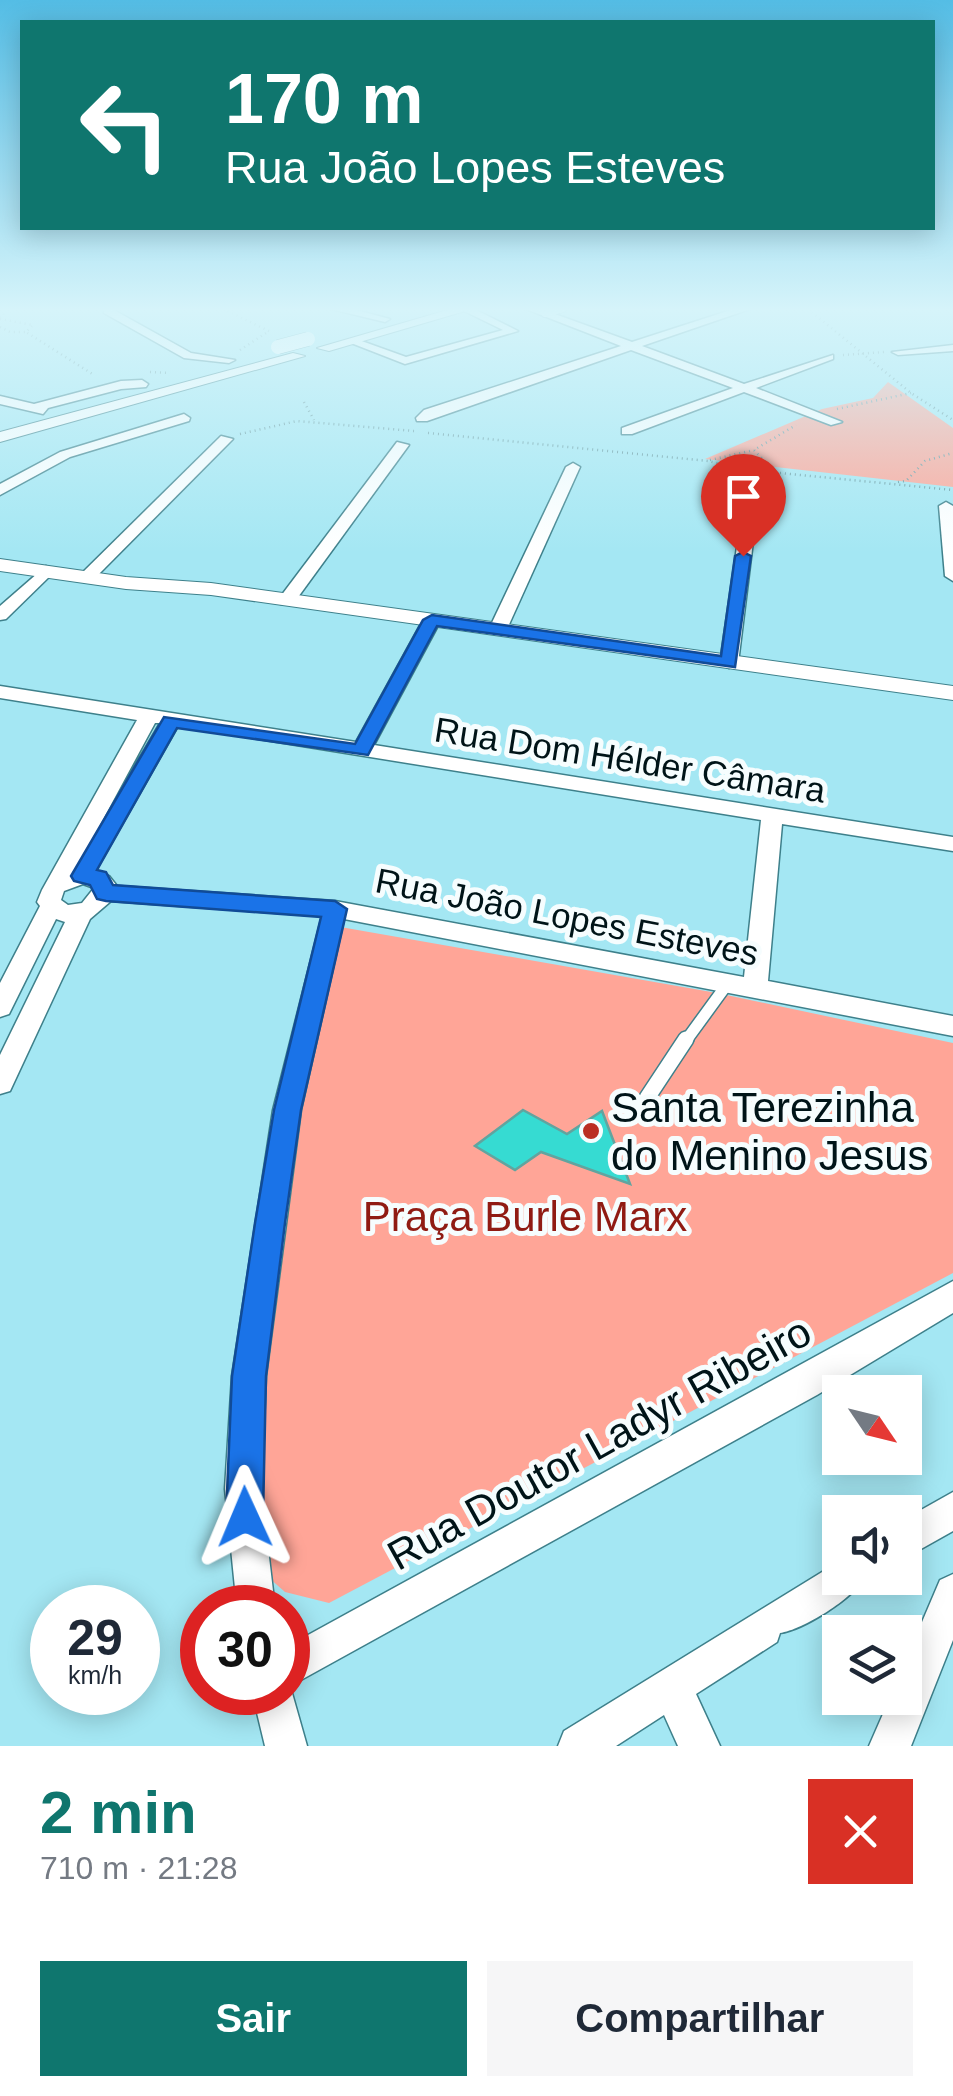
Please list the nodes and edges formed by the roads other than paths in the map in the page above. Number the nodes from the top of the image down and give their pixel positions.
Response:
1 (114, 390) edge
2 (168, 390) edge
3 (493, 390) edge
4 (736, 390) edge
5 (749, 390) edge
6 (1, 405) edge
7 (43, 407) junction
8 (184, 418) dead end
9 (422, 418) dead end
10 (0, 422) edge
11 (836, 422) dead end
12 (627, 432) dead end
13 (0, 436) edge
14 (226, 439) road end
15 (402, 445) dead end
16 (574, 467) dead end
17 (753, 486) dead end
18 (0, 491) edge
19 (946, 506) dead end
20 (0, 564) edge
21 (46, 572) junction
22 (953, 576) edge
23 (86, 578) junction
24 (287, 600) junction
25 (0, 615) edge
26 (432, 620) junction
27 (498, 628) junction
28 (729, 663) junction
29 (0, 692) edge
30 (953, 693) edge
31 (148, 718) junction
32 (171, 721) junction
33 (361, 751) junction
34 (772, 814) junction
35 (953, 844) edge
36 (82, 876) junction
37 (106, 893) junction
38 (55, 896) junction
39 (335, 909) junction
40 (80, 913) junction
41 (728, 983) junction
42 (755, 987) junction
43 (0, 1007) edge
44 (953, 1026) edge
45 (0, 1083) edge
46 (647, 1098) dead end
47 (953, 1296) edge
48 (953, 1510) edge
49 (922, 1529) edge
50 (253, 1585) edge
51 (822, 1592) edge
52 (953, 1593) edge
53 (310, 1655) edge
54 (672, 1687) junction
55 (278, 1715) edge
56 (286, 1746) edge
57 (580, 1746) edge
58 (699, 1746) edge
59 (890, 1746) edge

1 - 7 street
2 - 13 street
3 - 9 street
4 - 12 street
5 - 11 street
6 - 7 street
7 - 10 street
8 - 18 street
14 - 23 street
15 - 24 street
16 - 27 street
17 - 28 street
19 - 22 street
20 - 21 street
21 - 23 street
21 - 25 street
23 - 24 street
24 - 26 street
26 - 27 street
26 - 33 street
27 - 28 street
28 - 30 street
29 - 31 street, Rua Dom Hélder Câmara
31 - 32 street, Rua Dom Hélder Câmara
31 - 38 street
32 - 33 street, Rua Dom Hélder Câmara
32 - 36 street
33 - 34 street, Rua Dom Hélder Câmara
34 - 35 street, Rua Dom Hélder Câmara
34 - 42 street
36 - 37 street
36 - 38 street
37 - 39 street, Rua João Lopes Esteves
37 - 40 street
38 - 40 street
38 - 43 street
39 - 41 street, Rua João Lopes Esteves
39 - 50 street
40 - 45 street
41 - 42 street, Rua João Lopes Esteves
41 - 46 lane
42 - 44 street, Rua João Lopes Esteves
47 - 53 street, Rua Doutor Ladyr Ribeiro
48 - 49 street
51 - 54 street
52 - 59 street
54 - 57 street
54 - 58 street
55 - 56 street

